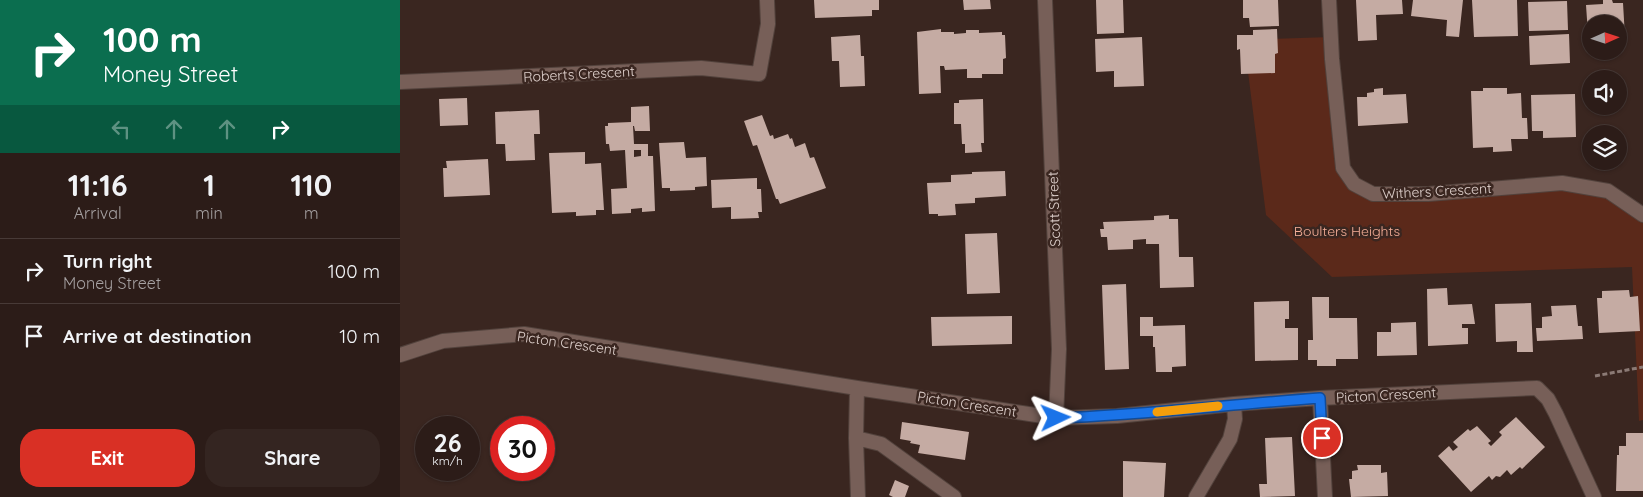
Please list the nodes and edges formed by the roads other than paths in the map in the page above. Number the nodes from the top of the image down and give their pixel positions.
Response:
1 (767, 0) edge
2 (1045, 0) edge
3 (1329, 0) edge
4 (400, 82) edge
5 (1643, 215) edge
6 (400, 355) edge
7 (857, 388) junction
8 (1320, 398) junction
9 (1234, 404) junction
10 (1056, 418) junction
11 (856, 438) junction
12 (858, 497) edge
13 (954, 497) edge
14 (1196, 497) edge
15 (1325, 497) edge
16 (1594, 497) edge

1 - 4 street, Roberts Crescent
2 - 10 street, Scott Street
3 - 5 street, Withers Crescent
6 - 7 street, Picton Crescent
7 - 10 street, Picton Crescent
7 - 11 street
8 - 9 street, Picton Crescent
8 - 15 street
8 - 16 street, Picton Crescent
9 - 10 street, Picton Crescent
9 - 14 street
11 - 12 street
11 - 13 street

